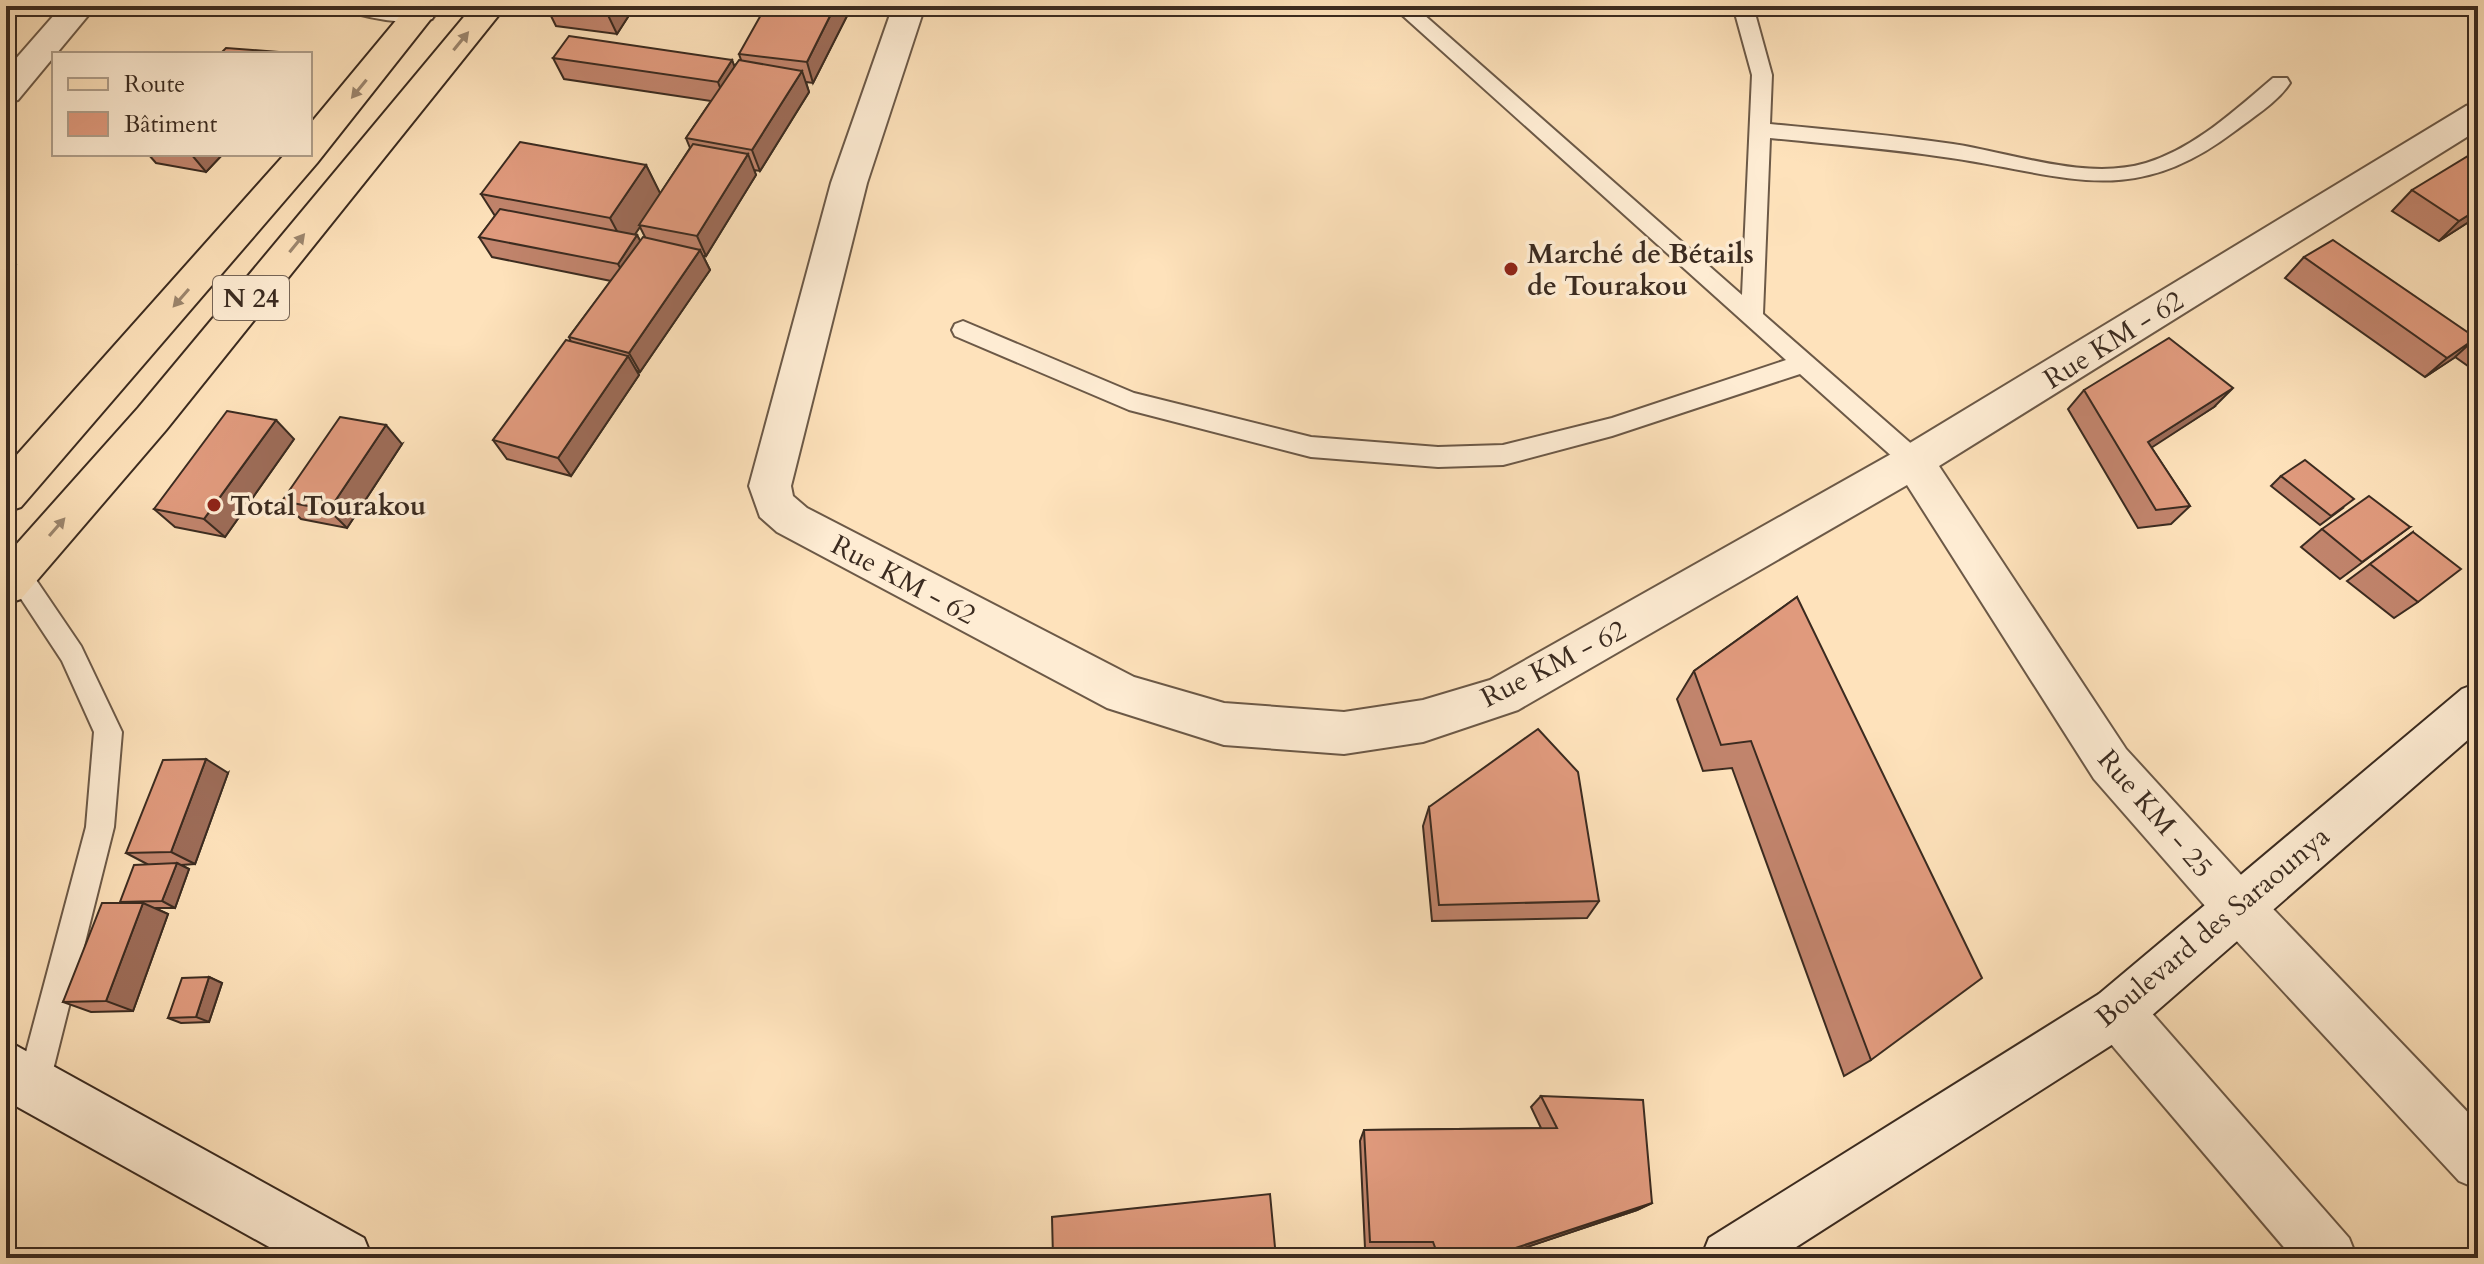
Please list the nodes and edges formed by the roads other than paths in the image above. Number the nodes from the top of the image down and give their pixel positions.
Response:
1 (80, 6) edge
2 (364, 6) edge
3 (490, 6) edge
4 (909, 6) edge
5 (1402, 6) edge
6 (1743, 6) edge
7 (423, 9) edge
8 (2280, 83) dead end
9 (6, 92) edge
10 (2478, 114) edge
11 (1760, 130) junction
12 (312, 146) edge
13 (303, 156) edge
14 (1752, 316) junction
15 (963, 330) dead end
16 (1805, 363) junction
17 (1914, 461) junction
18 (6, 495) edge
19 (11, 580) edge
20 (2478, 703) edge
21 (2237, 906) junction
22 (2117, 1012) junction
23 (19, 1076) edge
24 (2478, 1162) edge
25 (344, 1258) edge
26 (1729, 1258) edge
27 (2329, 1258) edge

1 - 9 street
2 - 7 street
19 -> 3 main road, N 24
4 - 17 street, Rue KM - 62
5 - 14 lane
6 - 11 lane
7 -> 12 main road
8 - 11 lane
10 - 17 street, Rue KM - 62
11 - 14 lane
13 -> 18 main road, N 24
14 - 16 lane
15 - 16 lane
16 - 17 lane
17 - 21 street, Rue KM - 25
19 - 23 lane
20 - 21 street, Boulevard des Saraounya
21 - 22 street, Boulevard des Saraounya
21 - 24 street, Rue KM - 25
22 - 26 street, Boulevard des Saraounya
22 - 27 street
23 - 25 street

